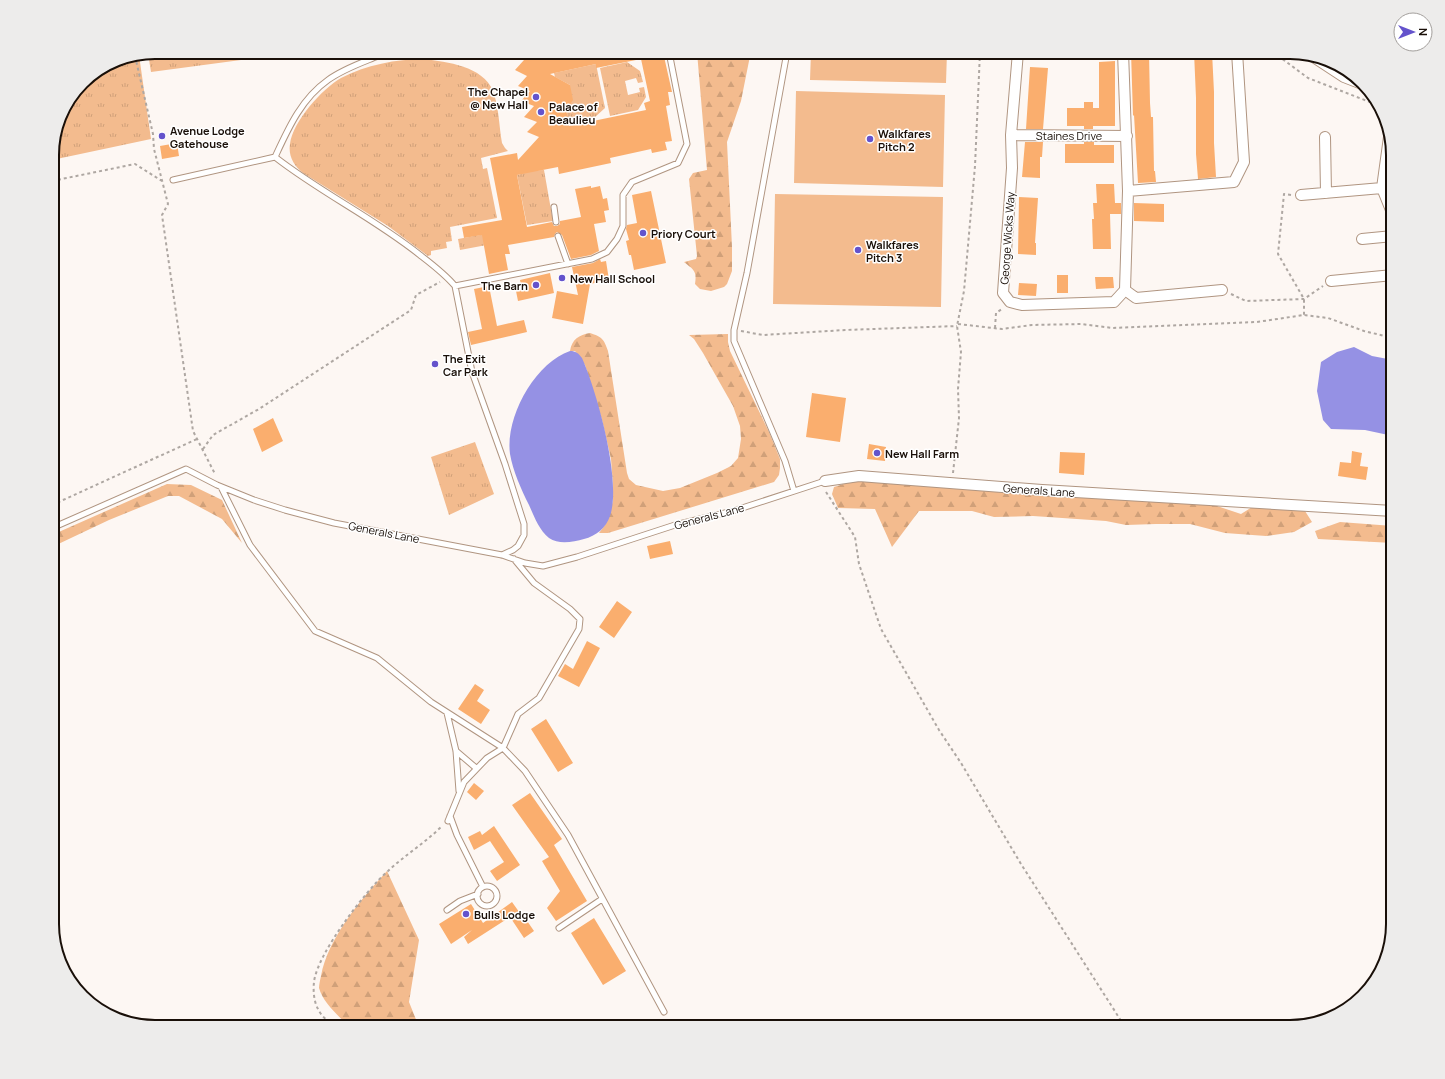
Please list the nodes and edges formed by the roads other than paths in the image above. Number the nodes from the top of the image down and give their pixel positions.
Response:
1 (371, 59) edge
2 (670, 59) edge
3 (786, 59) edge
4 (1017, 59) edge
5 (1123, 59) edge
6 (1237, 59) edge
7 (1331, 69) edge
8 (1347, 78) edge
9 (1011, 135) junction
10 (1127, 136) junction
11 (1325, 137) dead end
12 (275, 157) junction
13 (1386, 159) edge
14 (173, 180) dead end
15 (1382, 188) junction
16 (1386, 188) edge
17 (1128, 191) junction
18 (1326, 193) junction
19 (1301, 195) road end
20 (1386, 198) edge
21 (554, 208) dead end
22 (556, 222) dead end
23 (558, 236) dead end
24 (1386, 237) edge
25 (1362, 240) dead end
26 (568, 264) junction
27 (1386, 276) edge
28 (1330, 281) road end
29 (455, 286) junction
30 (1124, 290) junction
31 (1222, 290) road end
32 (822, 482) joint
33 (221, 487) junction
34 (794, 491) junction
35 (1386, 511) edge
36 (59, 525) edge
37 (502, 555) junction
38 (513, 558) junction
39 (447, 713) junction
40 (503, 748) junction
41 (456, 751) junction
42 (476, 768) junction
43 (459, 792) junction
44 (450, 816) junction
45 (448, 822) road end
46 (483, 887) junction
47 (478, 894) junction
48 (602, 899) junction
49 (447, 910) dead end
50 (559, 928) dead end
51 (664, 1012) dead end

1 - 12 lane
2 - 26 lane
3 - 34 lane
4 - 9 street, George Wicks Way
5 - 10 street
6 - 17 street
7 - 8 street
9 - 10 street, Staines Drive
9 - 30 street, George Wicks Way
10 - 17 street
11 - 18 street
12 - 14 lane
12 - 29 lane
13 - 15 street
15 - 16 street
15 - 18 street
15 - 20 street
17 - 30 street
18 - 19 street
21 - 22 lane
23 - 26 lane
24 - 25 street
26 - 29 lane
27 - 28 street
29 - 37 lane
30 - 31 street
32 - 34 lane, Generals Lane
32 - 35 street, Generals Lane
33 - 36 lane, Generals Lane
33 - 37 lane, Generals Lane
33 - 39 lane
34 - 38 lane, Generals Lane
37 - 38 lane, Generals Lane
38 - 40 lane
39 - 40 lane
39 - 41 lane
40 - 42 lane
40 - 48 lane
41 - 42 lane
41 - 43 lane
42 - 43 lane
43 - 44 lane
44 - 45 lane
44 - 46 lane
46 - 47 lane
46 - 47 lane
47 - 49 lane
48 - 50 lane
48 - 51 lane

